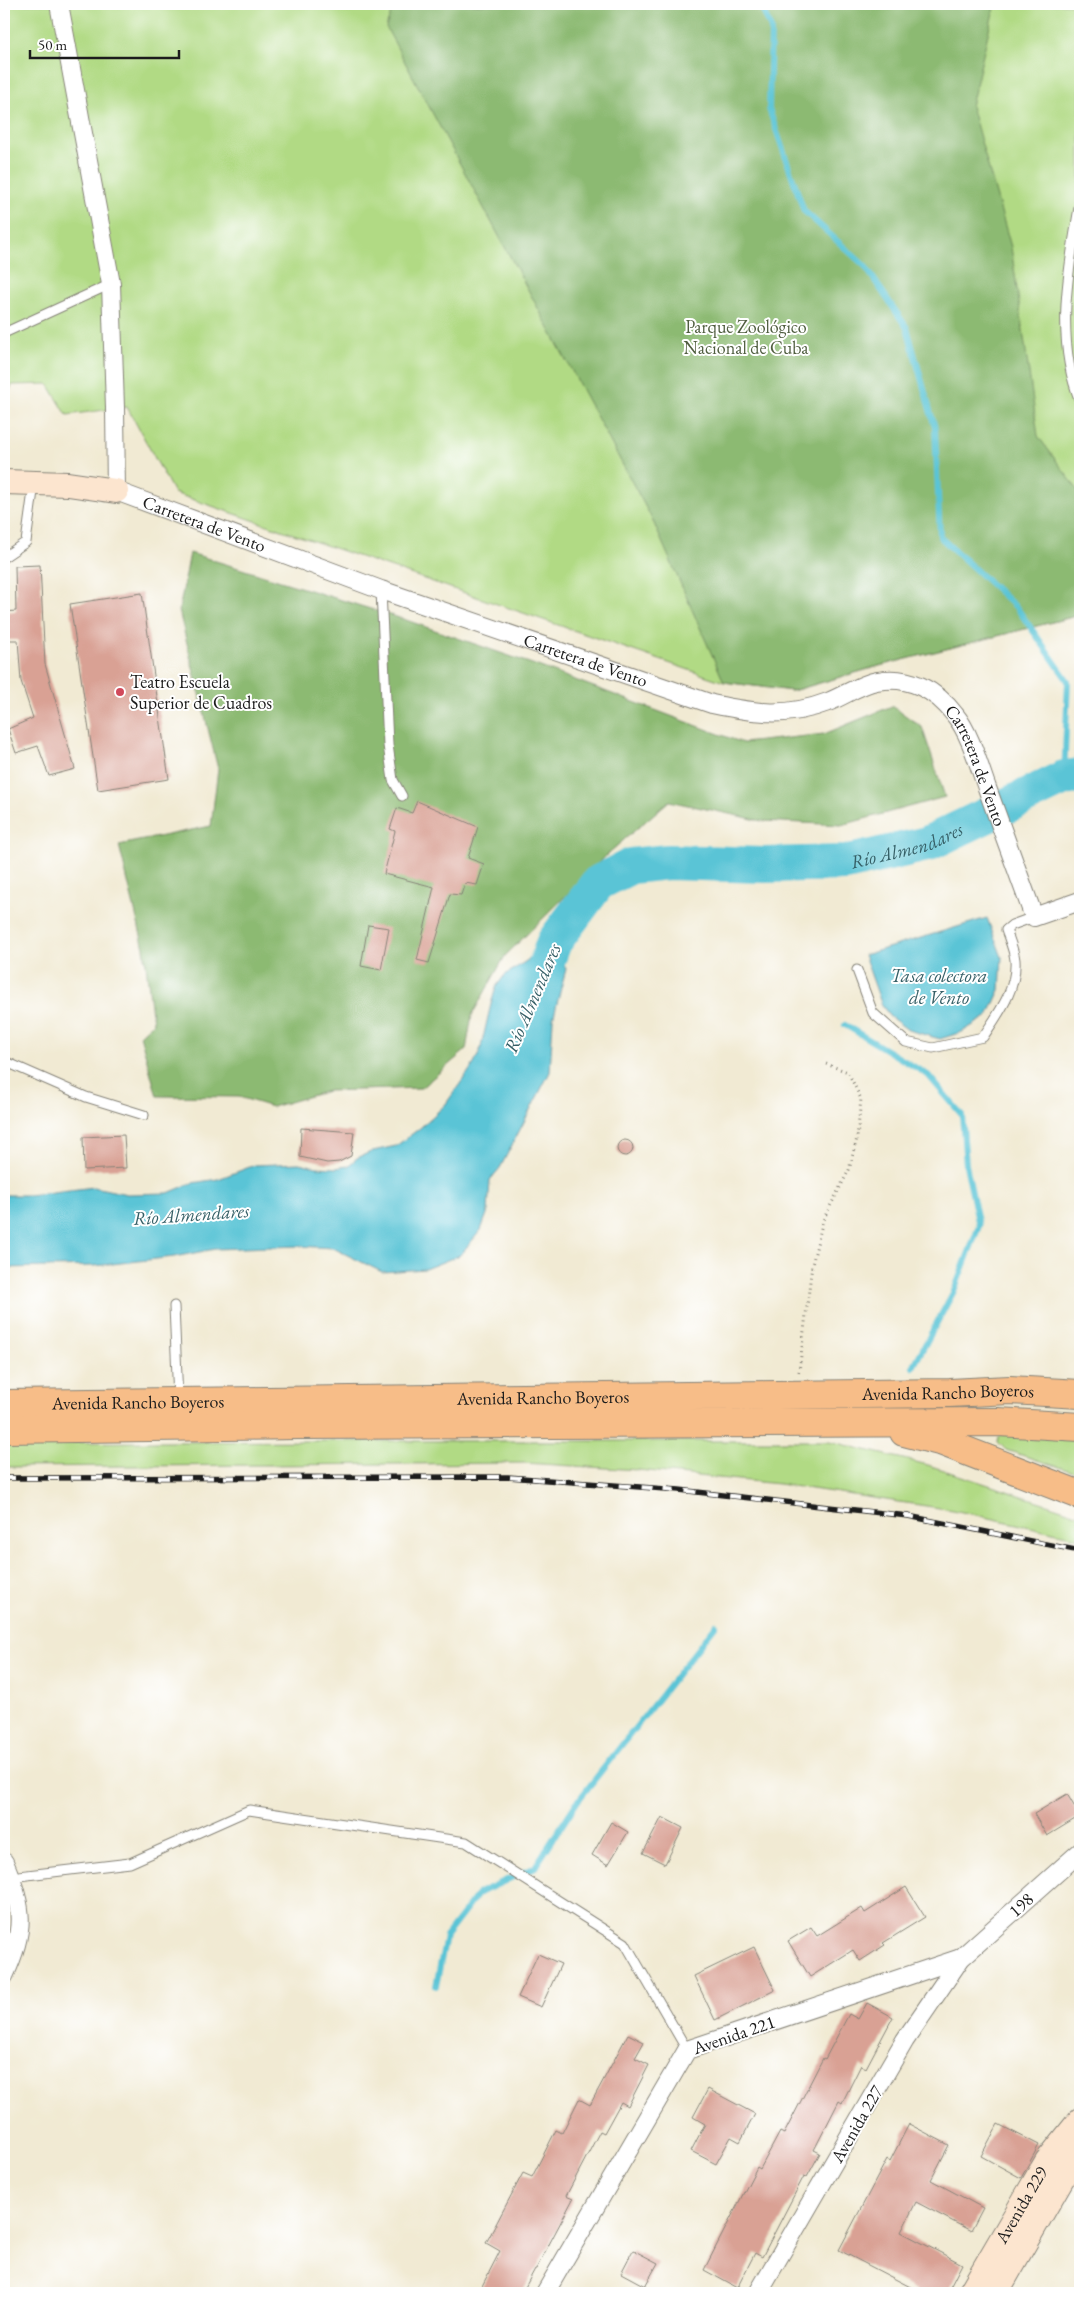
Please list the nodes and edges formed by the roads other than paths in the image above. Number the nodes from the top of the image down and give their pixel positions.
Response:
1 (59, 4) edge
2 (1080, 202) edge
3 (110, 284) junction
4 (4, 334) edge
5 (1080, 401) edge
6 (4, 482) edge
7 (34, 482) junction
8 (116, 492) junction
9 (4, 557) edge
10 (381, 590) junction
11 (402, 796) dead end
12 (1080, 901) edge
13 (1034, 917) junction
14 (857, 970) dead end
15 (4, 1061) edge
16 (144, 1115) dead end
17 (174, 1306) dead end
18 (1080, 1394) edge
19 (178, 1402) junction
20 (4, 1404) edge
21 (836, 1422) junction
22 (1080, 1427) edge
23 (4, 1429) edge
24 (1080, 1495) edge
25 (1080, 1852) edge
26 (7, 1869) edge
27 (961, 1958) junction
28 (4, 1976) edge
29 (687, 2050) junction
30 (1080, 2120) edge
31 (1080, 2154) edge
32 (545, 2293) edge
33 (758, 2293) edge
34 (970, 2293) edge
35 (996, 2293) edge

1 - 3 street
2 - 5 lane
3 - 4 lane
3 - 8 street
6 - 7 street, Carretera de Vento
7 - 8 street, Carretera de Vento
7 - 9 lane
8 - 10 street, Carretera de Vento
10 - 11 lane
10 - 13 street, Carretera de Vento
12 - 13 street
13 - 14 lane
15 - 16 lane
17 - 19 lane
18 - 19 highway, Avenida Rancho Boyeros
19 - 20 highway, Avenida Rancho Boyeros
21 - 22 highway, Avenida Rancho Boyeros
21 - 23 highway, Avenida Rancho Boyeros
21 - 24 highway
25 - 27 street, 198
26 - 28 street
26 - 29 lane
27 - 29 street, Avenida 221
27 - 33 street, Avenida 227
29 - 32 street, Avenida 221
30 - 34 street, Avenida 229
31 - 35 street, Avenida 229

